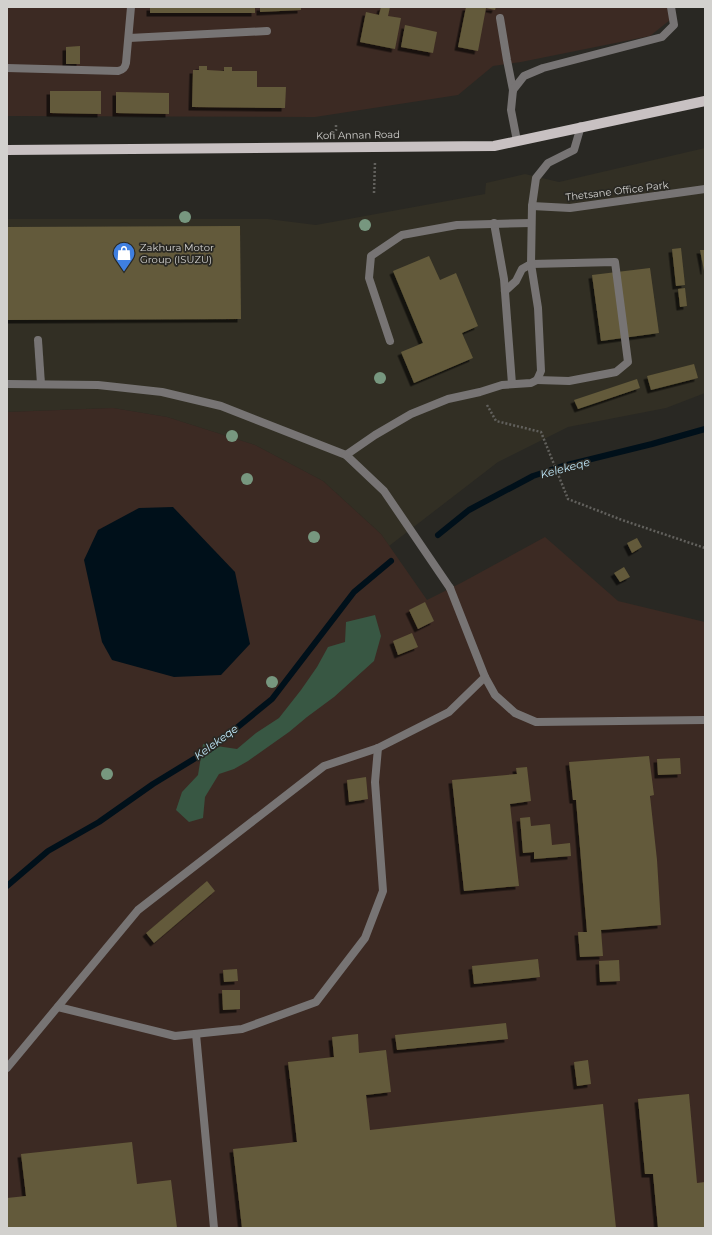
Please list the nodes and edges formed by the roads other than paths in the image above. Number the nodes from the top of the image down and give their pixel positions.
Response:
1 (131, 7) edge
2 (671, 7) edge
3 (500, 18) dead end
4 (267, 31) dead end
5 (129, 38) junction
6 (7, 68) edge
7 (514, 90) junction
8 (705, 101) edge
9 (581, 126) junction
10 (517, 141) junction
11 (7, 150) edge
12 (705, 189) edge
13 (532, 206) junction
14 (494, 223) junction
15 (531, 223) junction
16 (531, 264) junction
17 (505, 291) junction
18 (38, 340) dead end
19 (390, 341) dead end
20 (538, 380) junction
21 (7, 384) edge
22 (41, 384) junction
23 (512, 384) junction
24 (346, 455) junction
25 (485, 677) junction
26 (705, 720) edge
27 (378, 748) junction
28 (58, 1006) junction
29 (196, 1034) junction
30 (7, 1068) edge
31 (214, 1228) edge

1 - 5 street
2 - 7 street
3 - 7 street
4 - 5 street
5 - 6 street
7 - 10 street
8 - 9 main road, Kofi Annan Road
9 - 10 main road, Kofi Annan Road
9 - 13 street
10 - 11 main road, Kofi Annan Road
12 - 13 street, Thetsane Office Park
13 - 15 street
14 - 15 street
14 - 17 street
14 - 19 street
15 - 16 street
16 - 17 street
16 - 20 street
16 - 20 street
17 - 23 street
18 - 22 street
20 - 23 street
21 - 22 street
22 - 24 street
23 - 24 street
24 - 25 street
25 - 26 street
25 - 27 street
27 - 28 street
27 - 29 street
28 - 29 street
28 - 30 street
29 - 31 street

